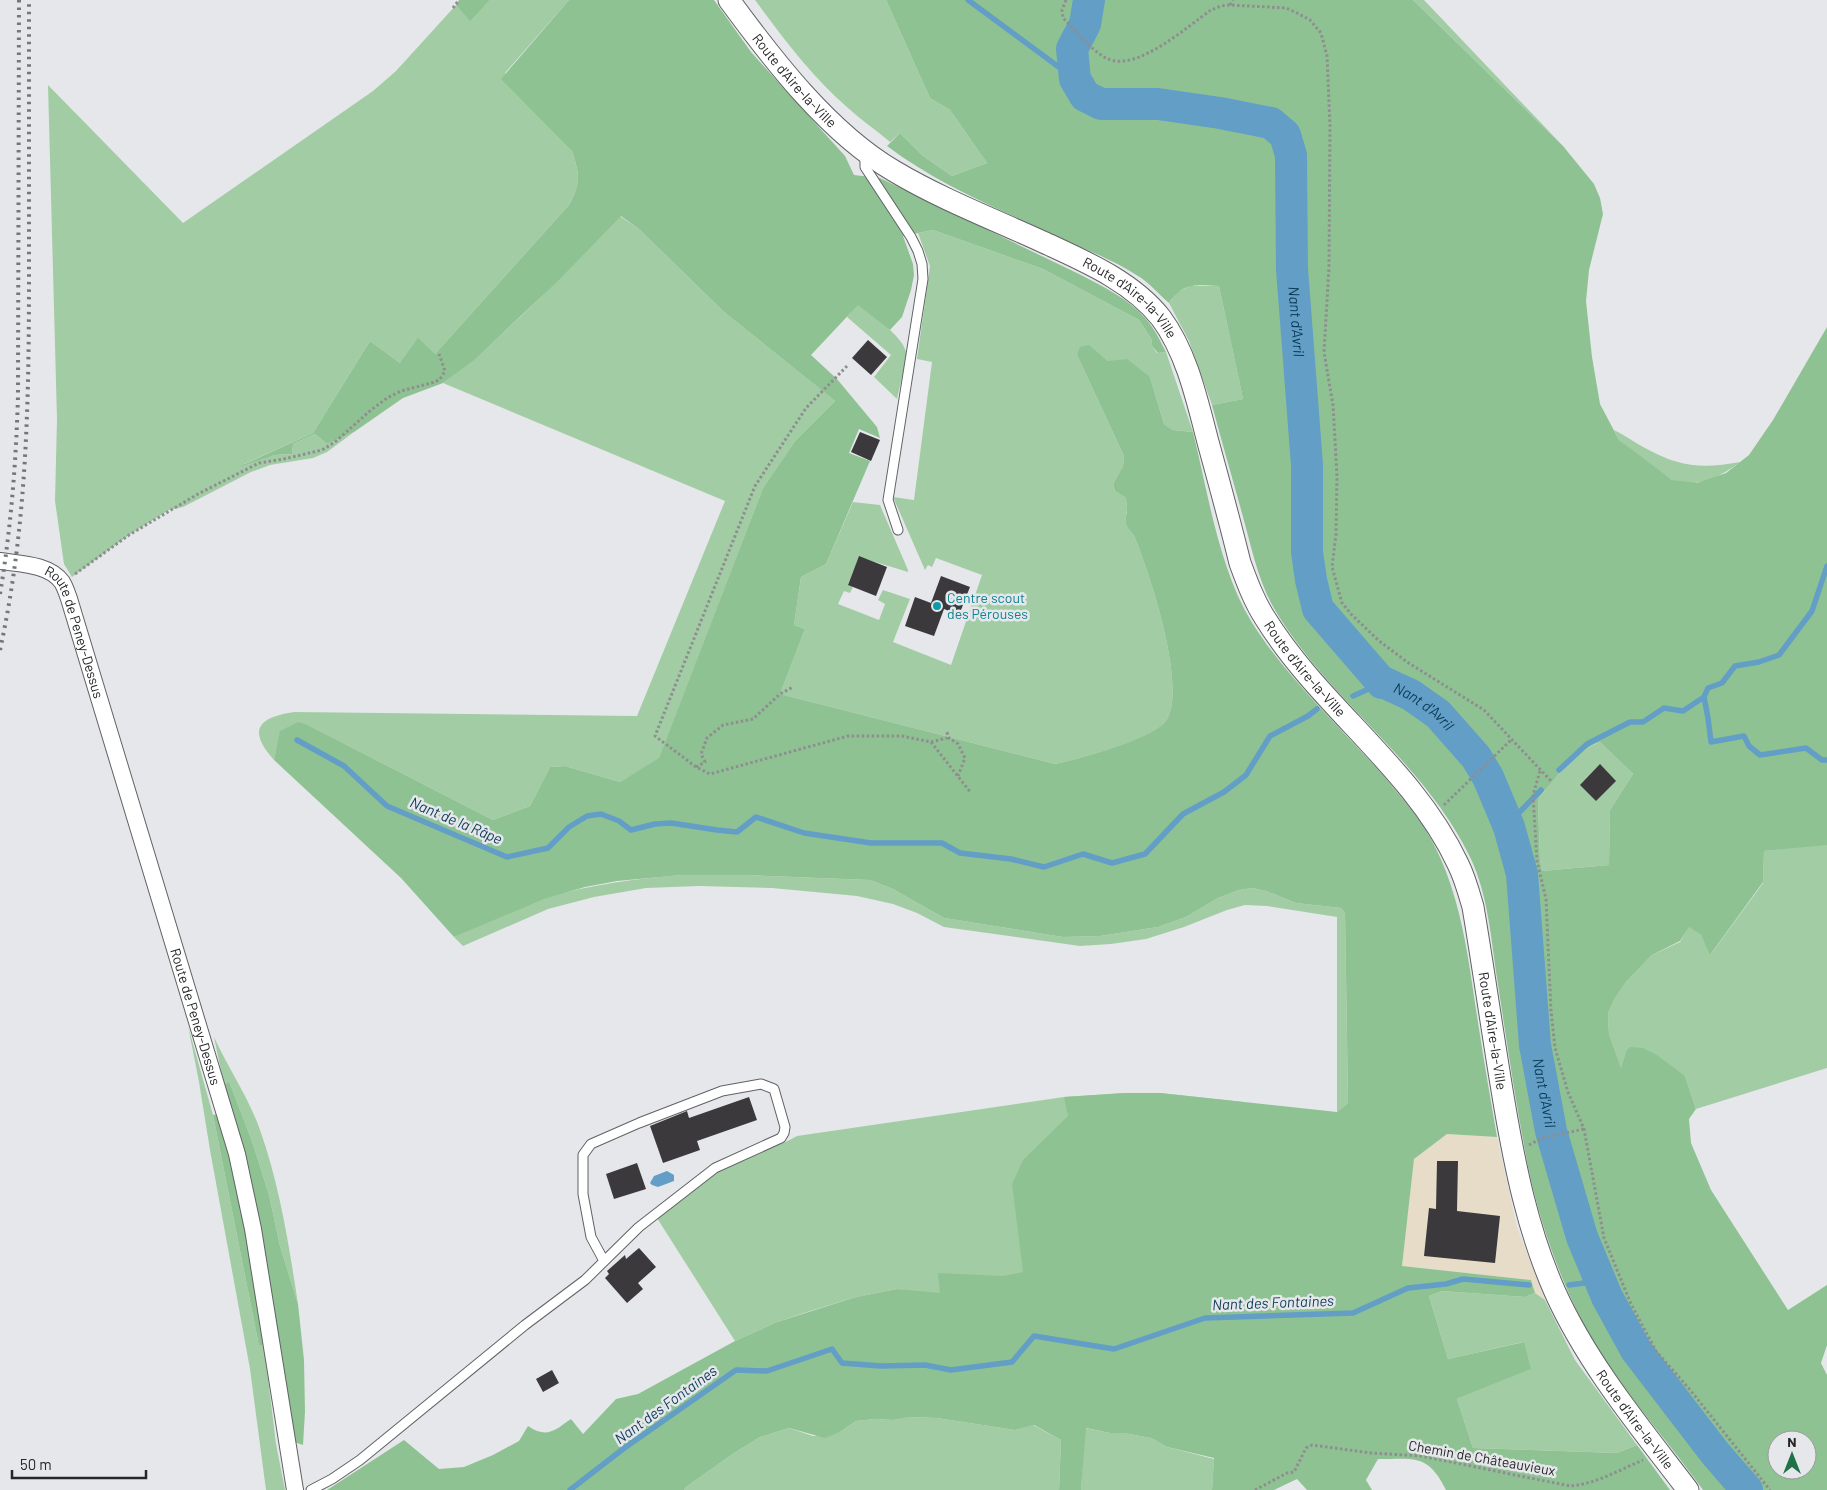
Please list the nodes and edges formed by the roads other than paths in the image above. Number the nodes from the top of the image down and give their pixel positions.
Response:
1 (729, 0) edge
2 (866, 151) junction
3 (898, 530) dead end
4 (0, 561) edge
5 (604, 1261) junction
6 (295, 1490) edge
7 (311, 1490) edge
8 (1688, 1490) edge

1 - 2 street, Route d'Aire-la-Ville
2 - 3 lane
2 - 8 street, Route d'Aire-la-Ville
4 - 6 street, Route de Peney-Dessus
5 - 5 lane
5 - 7 lane

